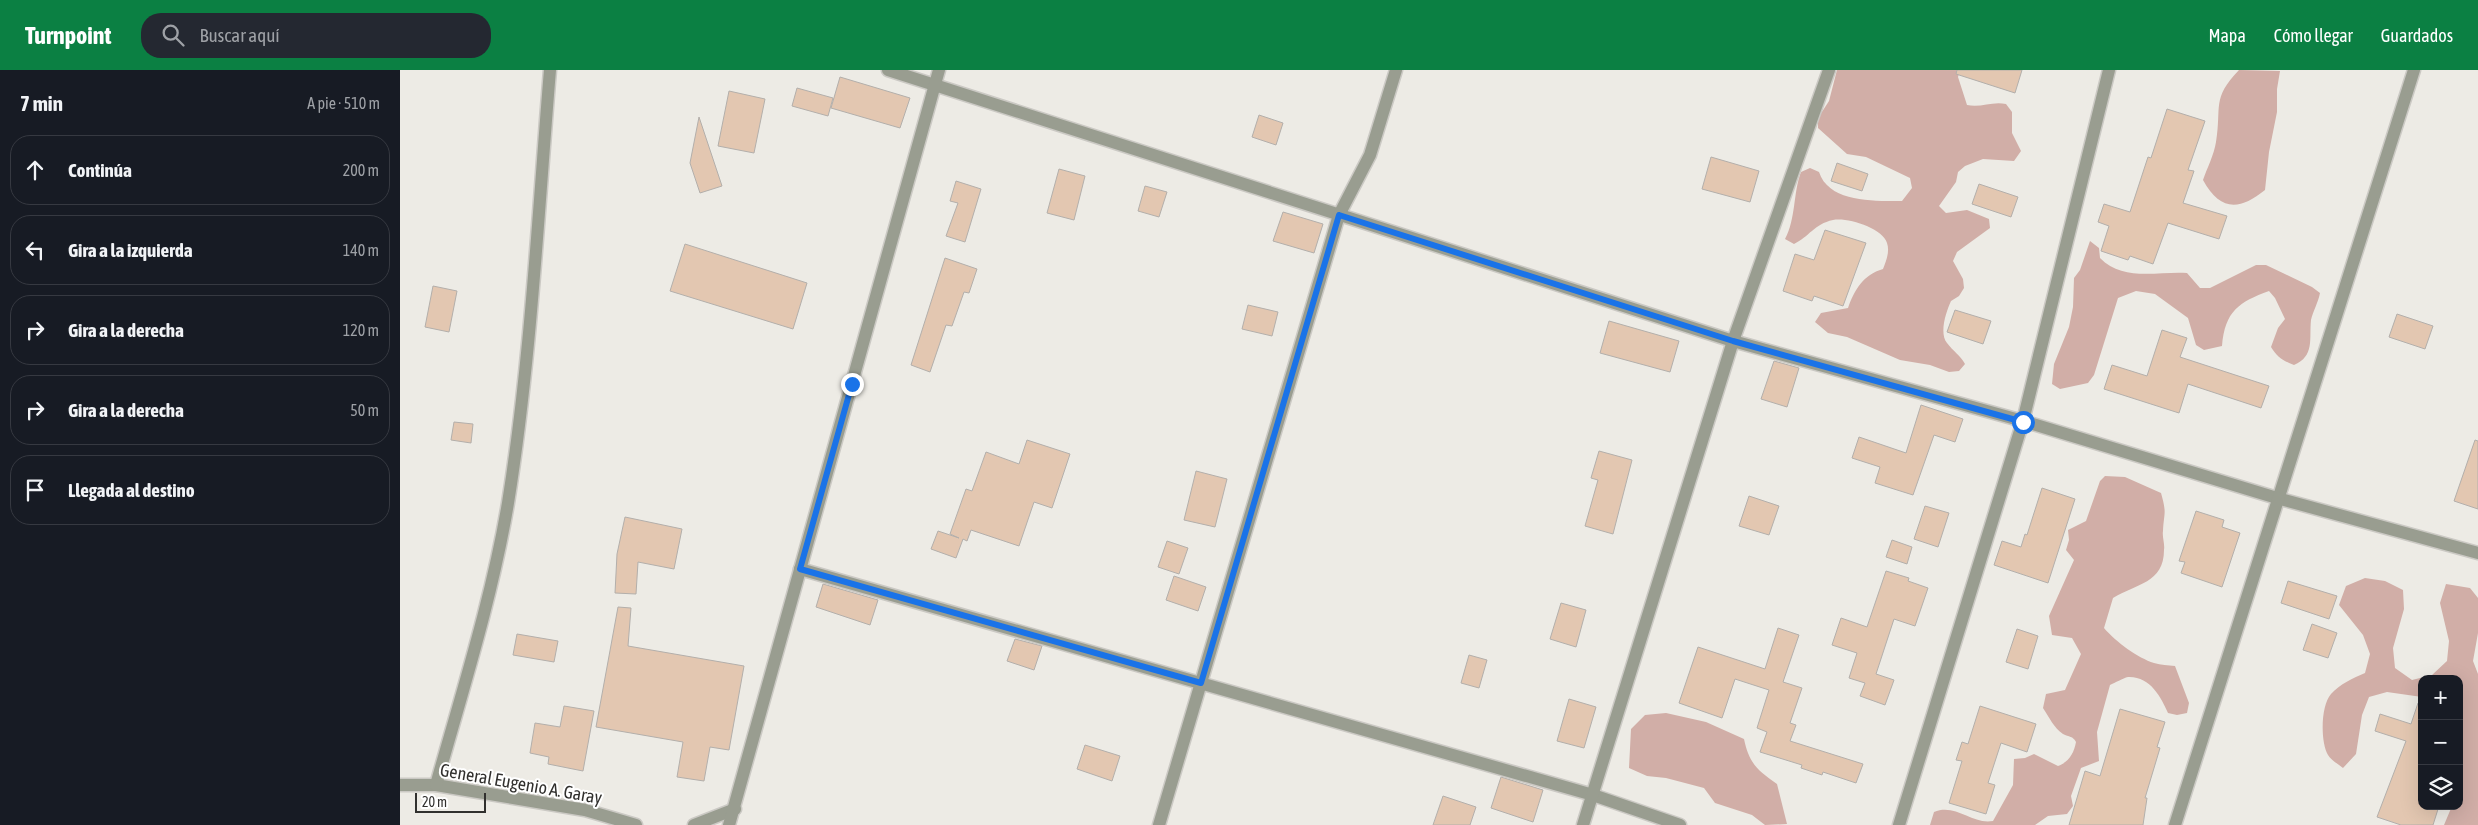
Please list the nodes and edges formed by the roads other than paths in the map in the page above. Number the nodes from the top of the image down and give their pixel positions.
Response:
1 (550, 70) edge
2 (888, 70) edge
3 (939, 70) edge
4 (1396, 70) edge
5 (1828, 70) edge
6 (2109, 70) edge
7 (2414, 70) edge
8 (935, 85) junction
9 (1339, 215) junction
10 (1733, 341) junction
11 (2023, 422) junction
12 (2277, 498) junction
13 (2478, 553) edge
14 (800, 569) junction
15 (1201, 683) junction
16 (400, 785) edge
17 (436, 785) junction
18 (1593, 795) junction
19 (735, 809) junction
20 (636, 825) edge
21 (694, 825) edge
22 (729, 825) edge
23 (1159, 825) edge
24 (1583, 825) edge
25 (1680, 825) edge
26 (1899, 825) edge
27 (2175, 825) edge

1 - 17 street
2 - 8 street
3 - 8 street
4 - 9 street
5 - 10 street
6 - 11 street
7 - 12 street
8 - 9 street
8 - 14 street
9 - 10 street
9 - 15 street
10 - 11 street
10 - 18 street
11 - 12 street
11 - 26 street
12 - 13 street
12 - 27 street
14 - 15 street
14 - 19 street
15 - 18 street
15 - 23 street
16 - 17 street, General Eugenio A. Garay
17 - 20 street, General Eugenio A. Garay
18 - 24 street
18 - 25 street
19 - 21 street
19 - 22 street

